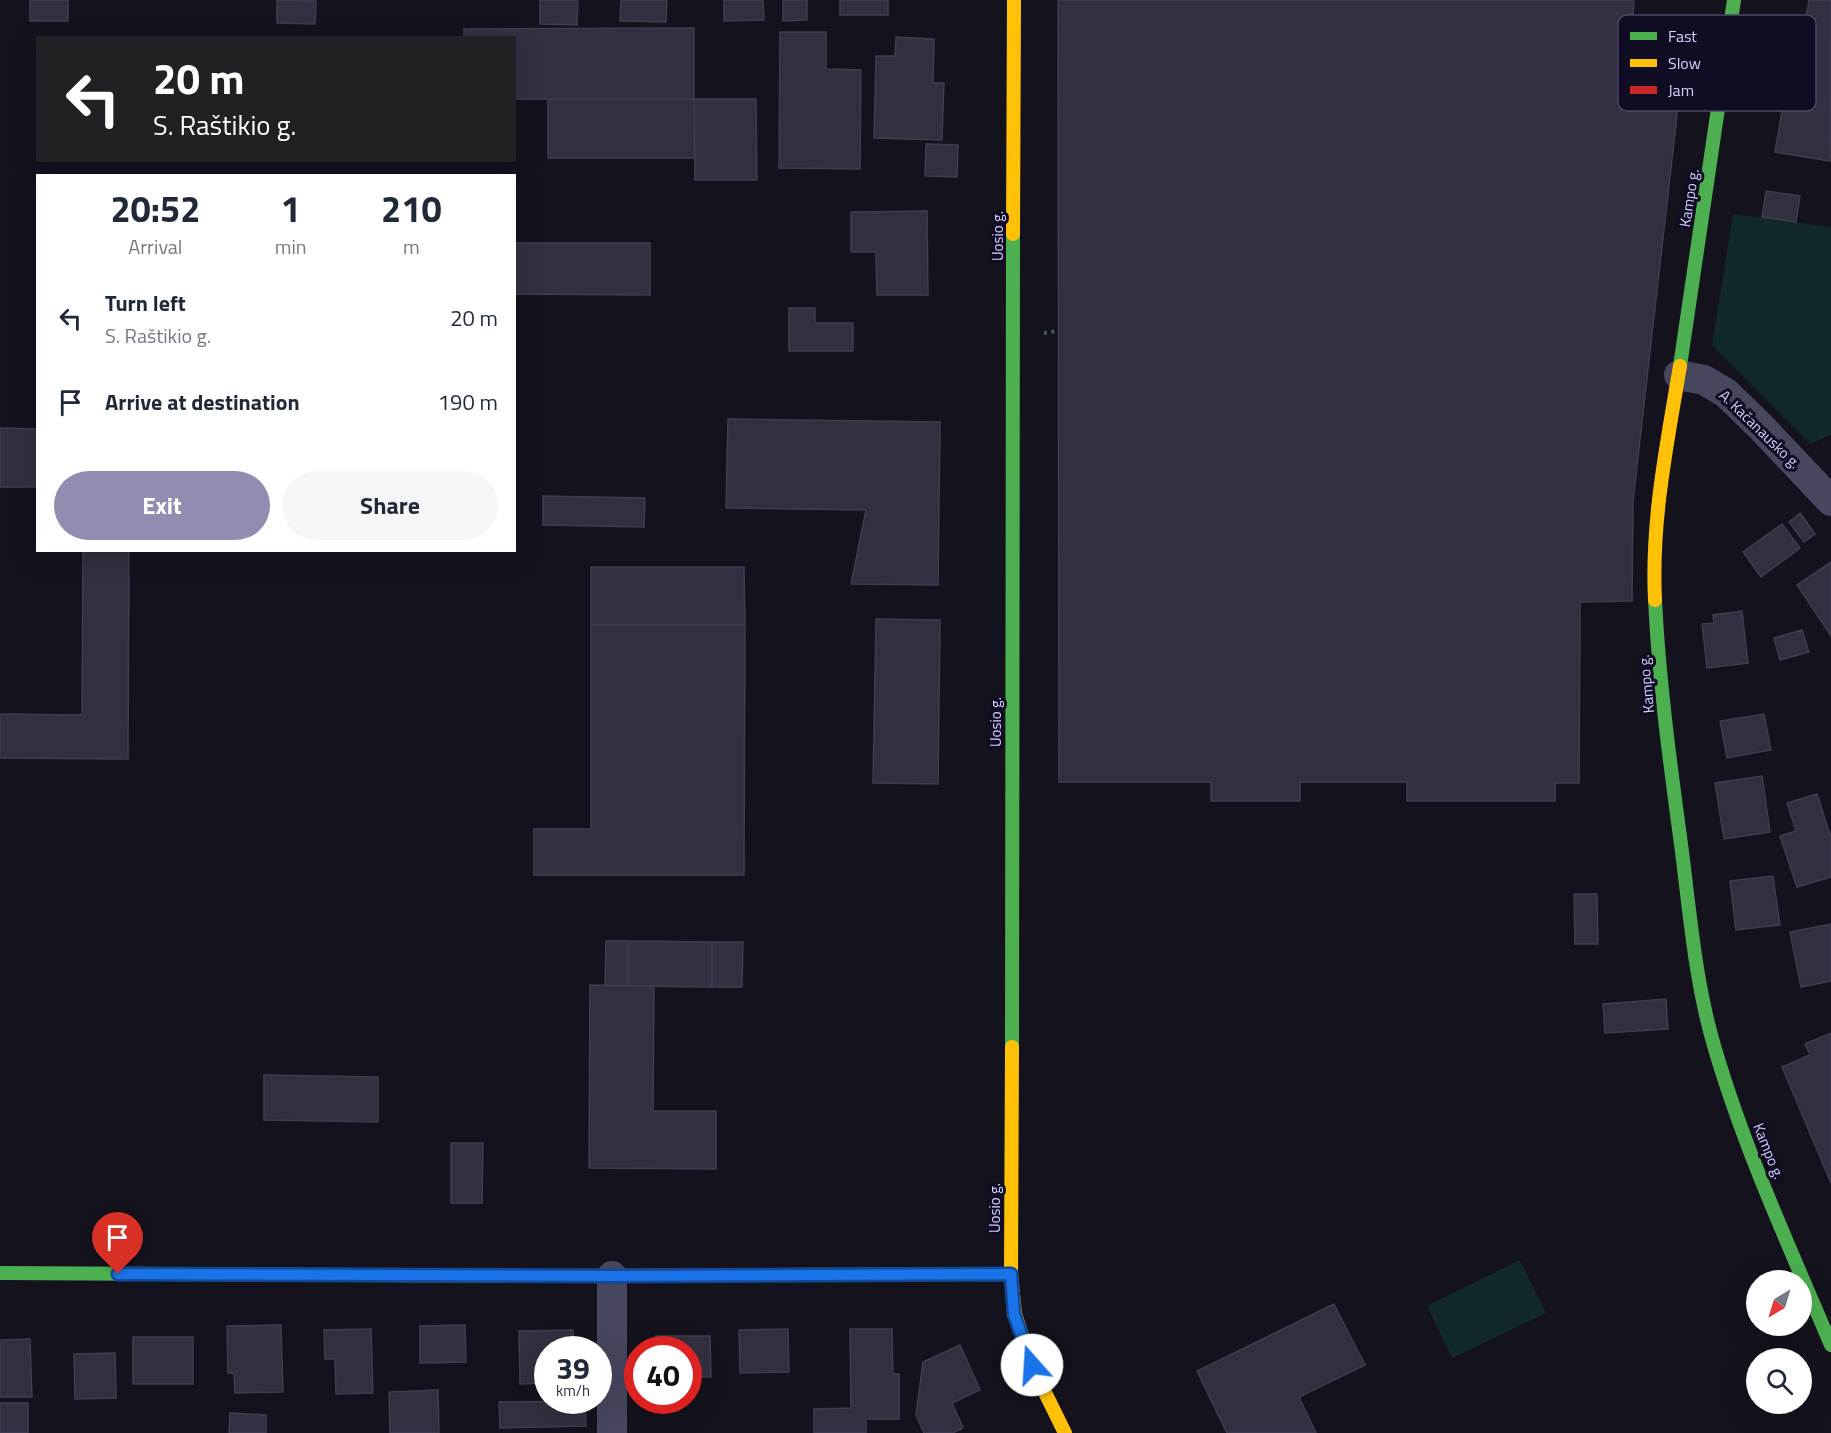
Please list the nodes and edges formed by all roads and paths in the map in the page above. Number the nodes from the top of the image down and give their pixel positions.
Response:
1 (1014, 0) edge
2 (1734, 0) edge
3 (1732, 15) edge
4 (1718, 111) edge
5 (1679, 375) junction
6 (1831, 501) edge
7 (0, 1273) edge
8 (1011, 1274) junction
9 (612, 1276) junction
10 (1831, 1345) edge
11 (612, 1433) edge
12 (1065, 1433) edge

1 - 8 street, Uosio g.
2 - 3 street, Kampo g.
4 - 5 street, Kampo g.
5 - 6 street, A. Kačanausko g.
5 - 10 street, Kampo g.
7 - 9 street
8 - 9 street
8 - 12 street, Uosio g.
9 - 11 street

